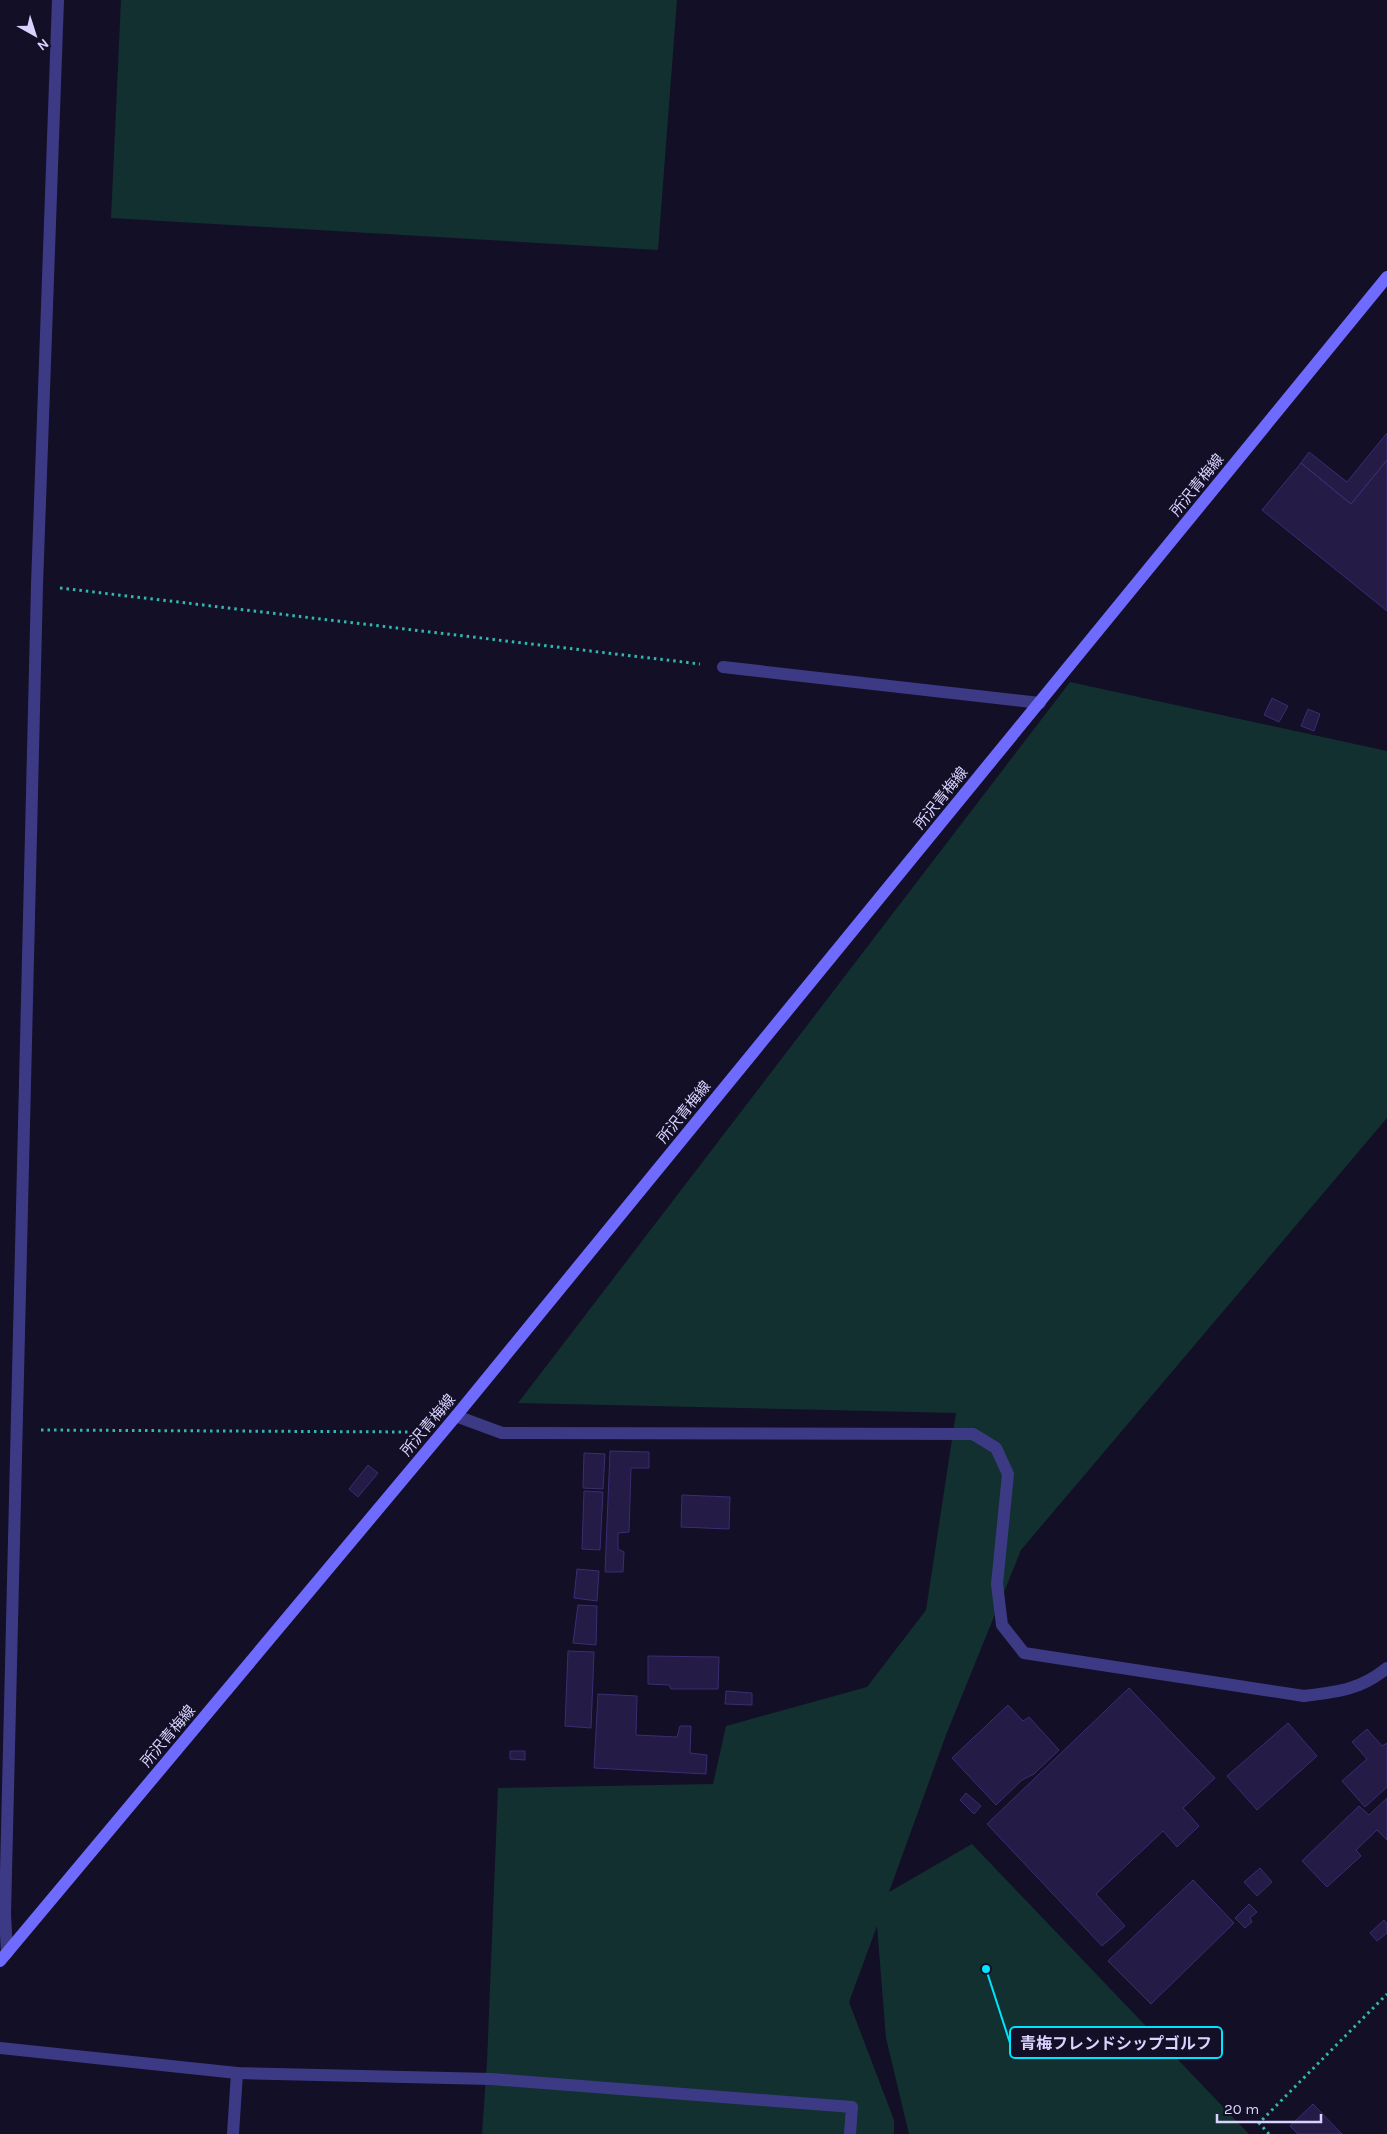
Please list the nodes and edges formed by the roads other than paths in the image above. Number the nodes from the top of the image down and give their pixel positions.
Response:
1 (58, 0) edge
2 (1387, 277) edge
3 (723, 667) road end
4 (1040, 703) junction
5 (456, 1416) junction
6 (1387, 1668) edge
7 (4, 1957) edge
8 (0, 2048) edge
9 (237, 2073) junction
10 (233, 2134) edge
11 (850, 2134) edge

1 - 7 street
2 - 4 main road, 所沢青梅線
3 - 4 street
4 - 5 main road, 所沢青梅線
5 - 6 street
5 - 7 main road, 所沢青梅線
8 - 9 street
9 - 10 street
9 - 11 street

